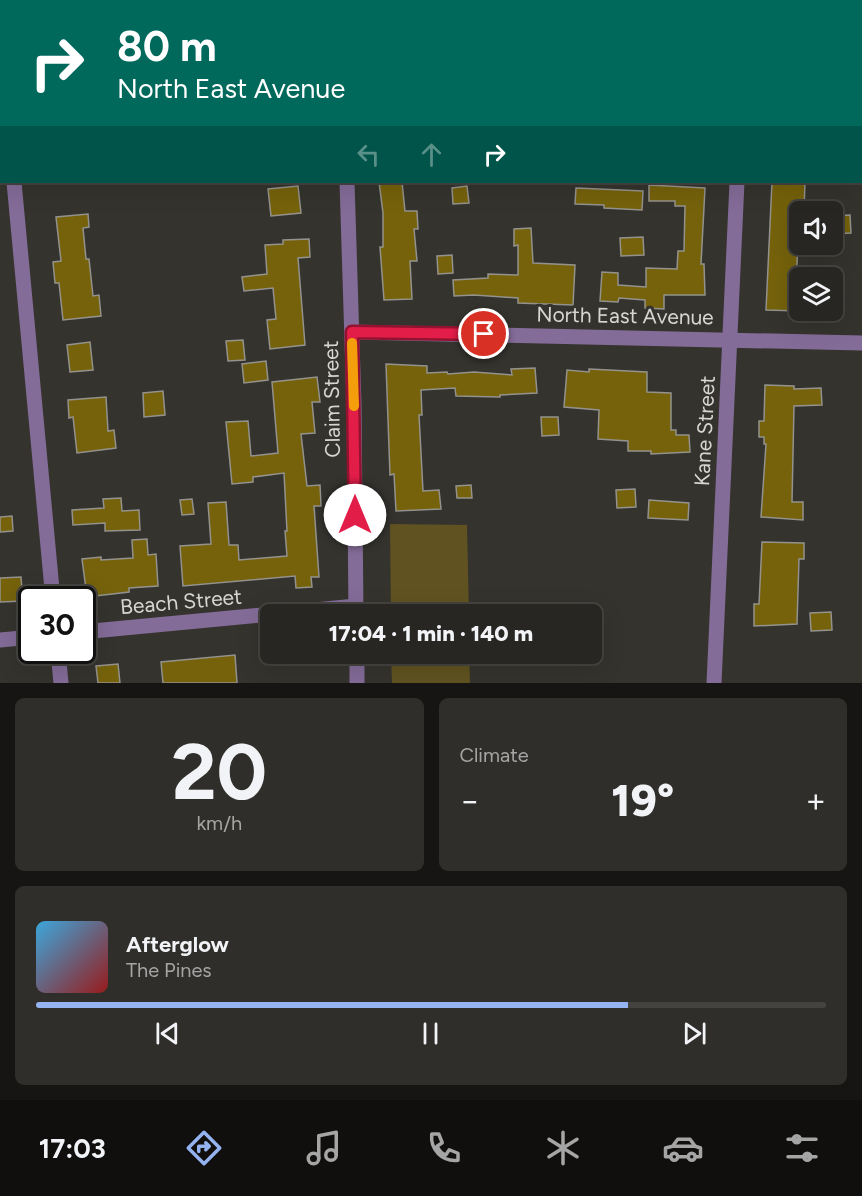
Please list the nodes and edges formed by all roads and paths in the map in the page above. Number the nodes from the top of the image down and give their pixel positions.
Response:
1 (14, 183) edge
2 (347, 183) edge
3 (737, 183) edge
4 (352, 332) junction
5 (730, 340) junction
6 (862, 343) edge
7 (52, 586) edge
8 (356, 604) edge
9 (260, 619) edge
10 (96, 632) edge
11 (18, 638) edge
12 (0, 640) edge
13 (59, 664) edge
14 (357, 664) edge
15 (61, 683) edge
16 (357, 683) edge
17 (714, 683) edge

1 - 7 street
2 - 4 street, Claim Street
3 - 5 street, Kane Street
4 - 5 street, North East Avenue
4 - 8 street, Claim Street
5 - 6 street, North East Avenue
5 - 17 street, Kane Street
9 - 10 street, Beach Street
11 - 12 street
13 - 15 street
14 - 16 street

